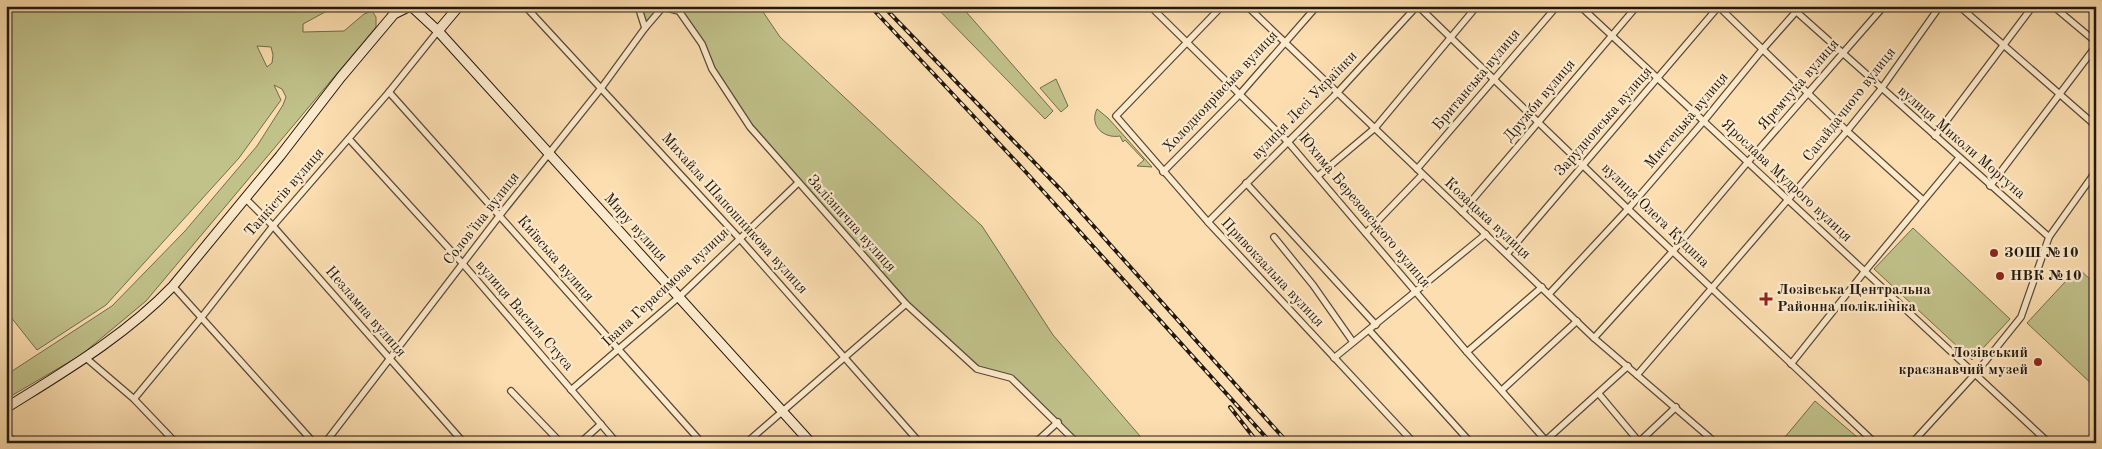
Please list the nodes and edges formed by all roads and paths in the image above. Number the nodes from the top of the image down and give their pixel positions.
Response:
1 (411, 6) edge
2 (459, 6) edge
3 (525, 6) edge
4 (638, 6) edge
5 (1150, 6) edge
6 (1222, 6) edge
7 (1248, 6) edge
8 (1318, 6) edge
9 (1418, 6) edge
10 (1477, 6) edge
11 (1557, 6) edge
12 (1580, 6) edge
13 (1637, 6) edge
14 (1718, 6) edge
15 (1790, 6) edge
16 (1801, 6) edge
17 (1884, 6) edge
18 (1940, 6) edge
19 (1960, 6) edge
20 (2034, 6) edge
21 (2053, 6) edge
22 (1796, 12) junction
23 (645, 28) junction
24 (438, 32) junction
25 (1612, 36) junction
26 (1451, 38) junction
27 (1187, 42) junction
28 (1285, 42) junction
29 (2096, 42) edge
30 (2003, 45) junction
31 (2096, 46) edge
32 (1762, 50) junction
33 (1844, 54) junction
34 (1494, 78) junction
35 (1657, 80) junction
36 (602, 87) junction
37 (1882, 89) junction
38 (389, 92) junction
39 (1338, 92) junction
40 (2058, 93) junction
41 (1240, 94) junction
42 (1809, 94) junction
43 (1703, 122) junction
44 (1539, 123) junction
45 (2096, 126) edge
46 (1375, 128) junction
47 (1847, 131) junction
48 (1935, 136) junction
49 (349, 139) junction
50 (1288, 142) junction
51 (548, 153) junction
52 (1959, 158) junction
53 (1747, 163) junction
54 (1583, 164) junction
55 (1418, 170) junction
56 (2096, 171) edge
57 (1163, 172) junction
58 (1422, 175) junction
59 (1318, 176) junction
60 (1246, 183) junction
61 (798, 184) junction
62 (1990, 186) junction
63 (245, 198) junction
64 (1923, 200) junction
65 (1788, 201) junction
66 (1628, 209) junction
67 (1462, 212) junction
68 (500, 215) junction
69 (1208, 222) junction
70 (273, 226) junction
71 (1366, 233) junction
72 (1486, 234) junction
73 (1274, 237) dead end
74 (2049, 237) junction
75 (739, 238) junction
76 (1673, 251) junction
77 (1508, 254) junction
78 (463, 264) junction
79 (1865, 271) junction
80 (173, 286) junction
81 (1542, 287) junction
82 (1712, 288) junction
83 (1416, 292) junction
84 (1549, 294) junction
85 (678, 297) junction
86 (906, 304) junction
87 (201, 318) junction
88 (1577, 321) junction
89 (1376, 325) junction
90 (1369, 330) junction
91 (1594, 338) junction
92 (1353, 342) junction
93 (619, 349) junction
94 (1467, 352) junction
95 (86, 358) junction
96 (845, 358) junction
97 (1334, 358) junction
98 (390, 359) junction
99 (1791, 364) junction
100 (1628, 366) junction
101 (1976, 373) junction
102 (1637, 375) junction
103 (571, 390) junction
104 (1502, 390) junction
105 (511, 391) dead end
106 (1599, 394) junction
107 (134, 399) junction
108 (1676, 407) junction
109 (6, 408) edge
110 (782, 412) junction
111 (1058, 422) junction
112 (601, 424) junction
113 (6, 434) edge
114 (1546, 442) edge
115 (1639, 442) edge
116 (15, 443) edge
117 (176, 443) edge
118 (314, 443) edge
119 (325, 443) edge
120 (464, 443) edge
121 (561, 443) edge
122 (580, 443) edge
123 (617, 443) edge
124 (702, 443) edge
125 (746, 443) edge
126 (811, 443) edge
127 (920, 443) edge
128 (1035, 443) edge
129 (1077, 443) edge
130 (1414, 443) edge
131 (1471, 443) edge
132 (1716, 443) edge
133 (1875, 443) edge
134 (1912, 443) edge
135 (2049, 443) edge

1 - 24 street, Миру вулиця
1 - 63 street
2 - 24 street, Танкістів вулиця
3 - 36 street, Михайла Шапошникова вулиця
4 - 23 street
5 - 27 street, Юхима Березовського вулиця
6 - 27 street
7 - 28 street, Козацька вулиця
8 - 28 street, Холодноярівська вулиця
9 - 26 street, вулиця Олега Куцина
9 - 39 street, вулиця Лесі Українки
10 - 26 street
11 - 34 street, Британська вулиця
12 - 25 street, Ярослава Мудрого вулиця
13 - 25 street, Дружби вулиця
14 - 32 street
14 - 35 street, Зарудновська вулиця
15 - 22 street, вулиця Миколи Моргуна
16 - 22 street, Мистецька вулиця
17 - 33 street, Яремчука вулиця
18 - 37 street, Сагайдачного вулиця
19 - 30 street
20 - 30 street
21 - 29 street
22 - 32 street, Мистецька вулиця
22 - 33 street, вулиця Миколи Моргуна
23 - 36 street, Солов'їна вулиця
23 - 61 street, Залізнична вулиця
24 - 38 street, Танкістів вулиця
24 - 51 street, Миру вулиця
25 - 35 street, Ярослава Мудрого вулиця
25 - 44 street, Дружби вулиця
26 - 34 street, вулиця Олега Куцина
26 - 46 street
27 - 41 street, Юхима Березовського вулиця
27 - 57 street, Привокзальна вулиця
28 - 39 street, Козацька вулиця
28 - 41 street, Холодноярівська вулиця
30 - 40 street
30 - 48 street
31 - 40 street
32 - 42 street
32 - 43 street, Мистецька вулиця
33 - 37 street, вулиця Миколи Моргуна
33 - 42 street, Яремчука вулиця
34 - 44 street, вулиця Олега Куцина
34 - 55 street, Британська вулиця
35 - 43 street, Ярослава Мудрого вулиця
35 - 54 street, Зарудновська вулиця
36 - 51 street, Солов'їна вулиця
36 - 75 street, Михайла Шапошникова вулиця
37 - 47 street, Сагайдачного вулиця
37 - 48 street, вулиця Миколи Моргуна
38 - 49 street, Танкістів вулиця
38 - 68 street, Київська вулиця
39 - 46 street, Козацька вулиця
39 - 50 street, вулиця Лесі Українки
40 - 45 street
40 - 62 street
41 - 50 street, Юхима Березовського вулиця
41 - 57 street, Холодноярівська вулиця
42 - 47 street
42 - 53 street, Яремчука вулиця
43 - 53 street, Ярослава Мудрого вулиця
43 - 66 street, Мистецька вулиця
44 - 54 street, вулиця Олега Куцина
44 - 67 street, Дружби вулиця
46 - 55 street, Козацька вулиця
46 - 59 street
47 - 64 street
47 - 65 street, Сагайдачного вулиця
48 - 52 street, вулиця Миколи Моргуна
49 - 70 street, Танкістів вулиця
49 - 78 street, вулиця Василя Стуса
50 - 59 street, Юхима Березовського вулиця
50 - 60 street, вулиця Лесі Українки
51 - 68 street, Солов'їна вулиця
51 - 85 street, Миру вулиця
52 - 62 street, вулиця Миколи Моргуна
52 - 64 street
53 - 65 street, Ярослава Мудрого вулиця
53 - 76 street, Яремчука вулиця
54 - 66 street, вулиця Олега Куцина
54 - 77 street, Зарудновська вулиця
55 - 58 street, Козацька вулиця
56 - 74 street
57 - 69 street, Привокзальна вулиця
58 - 67 street, Козацька вулиця
58 - 71 street
59 - 71 street, Юхима Березовського вулиця
60 - 69 street, вулиця Лесі Українки
60 - 89 street
61 - 75 street, Івана Герасимова вулиця
61 - 86 street, Залізнична вулиця
62 - 74 street, вулиця Миколи Моргуна
63 - 70 street, Незламна вулиця
63 - 80 street
64 - 79 street
65 - 79 street, Ярослава Мудрого вулиця
65 - 82 street, Сагайдачного вулиця
66 - 76 street, вулиця Олега Куцина
66 - 84 street, Мистецька вулиця
67 - 72 street, Козацька вулиця
68 - 78 street, Солов'їна вулиця
68 - 93 street, Київська вулиця
69 - 97 street, Привокзальна вулиця
70 - 87 street, Танкістів вулиця
70 - 98 street, Незламна вулиця
71 - 83 street, Юхима Березовського вулиця
72 - 77 street, Козацька вулиця
72 - 83 street
73 - 92 street
74 - 101 street
75 - 85 street, Івана Герасимова вулиця
75 - 96 street, Михайла Шапошникова вулиця
76 - 82 street, вулиця Олега Куцина
76 - 91 street, Яремчука вулиця
77 - 81 street, Козацька вулиця
78 - 98 street, Солов'їна вулиця
78 - 103 street, вулиця Василя Стуса
79 - 99 street
79 - 101 street, Ярослава Мудрого вулиця
80 - 87 street
80 - 95 street
81 - 84 street, Козацька вулиця
81 - 94 street
82 - 99 street, вулиця Олега Куцина
82 - 102 street, Сагайдачного вулиця
83 - 89 street
83 - 94 street, Юхима Березовського вулиця
84 - 88 street, Козацька вулиця
85 - 93 street, Івана Герасимова вулиця
85 - 110 street, Миру вулиця
86 - 96 street
86 - 111 street, Залізнична вулиця
87 - 107 street, Танкістів вулиця
87 - 118 street
88 - 91 street, Козацька вулиця
88 - 104 street
89 - 90 street
90 - 92 street
90 - 131 street
91 - 100 street, Козацька вулиця
92 - 97 street
93 - 103 street, Івана Герасимова вулиця
93 - 124 street, Київська вулиця
94 - 104 street, Юхима Березовського вулиця
95 - 107 street
95 - 109 street
96 - 110 street
96 - 127 street, Михайла Шапошникова вулиця
97 - 130 street, Привокзальна вулиця
98 - 119 street, Солов'їна вулиця
98 - 120 street, Незламна вулиця
99 - 133 street, вулиця Олега Куцина
100 - 102 street, Козацька вулиця
100 - 106 street
101 - 134 street
101 - 135 street, Ярослава Мудрого вулиця
102 - 108 street, Козацька вулиця
103 - 112 street, вулиця Василя Стуса
104 - 114 street, Юхима Березовського вулиця
105 - 121 street
106 - 114 street
106 - 115 street
107 - 117 street
108 - 115 street
108 - 132 street, Козацька вулиця
110 - 125 street
110 - 126 street, Миру вулиця
111 - 128 street
111 - 129 street, Залізнична вулиця
112 - 122 street
112 - 123 street, вулиця Василя Стуса
113 - 116 street

